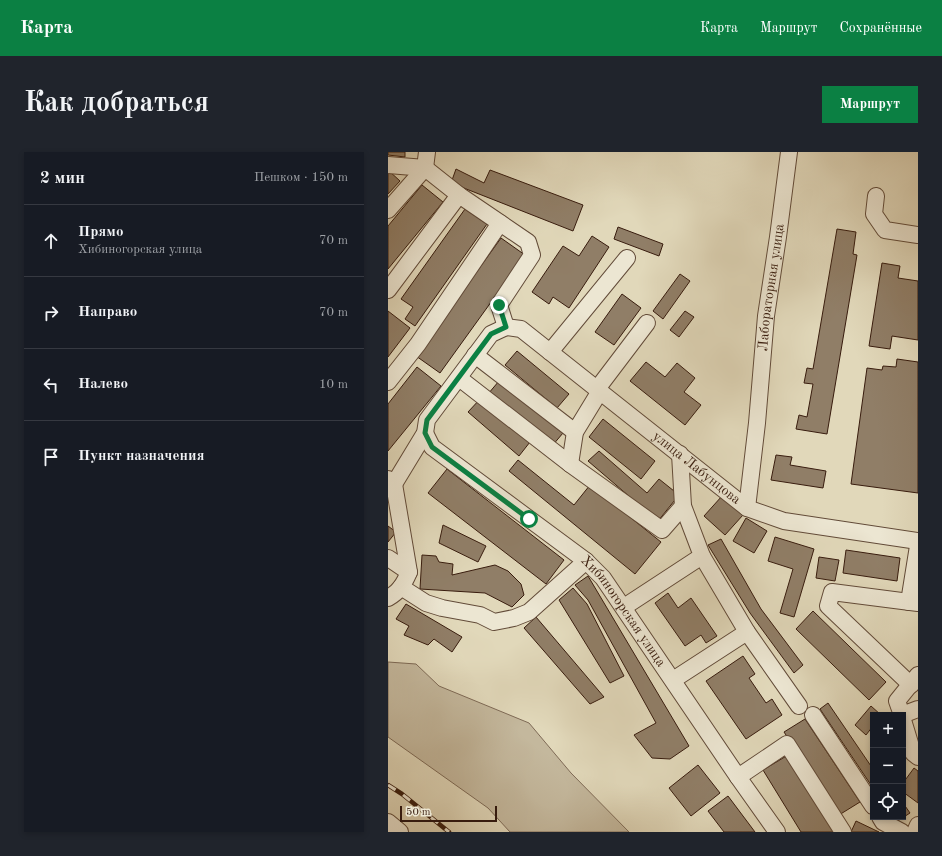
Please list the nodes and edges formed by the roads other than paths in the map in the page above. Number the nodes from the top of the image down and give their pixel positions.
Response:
1 (427, 152) edge
2 (789, 152) edge
3 (388, 165) edge
4 (425, 168) junction
5 (459, 195) junction
6 (876, 196) dead end
7 (388, 210) edge
8 (500, 224) junction
9 (918, 235) edge
10 (627, 258) dead end
11 (389, 286) edge
12 (648, 323) dead end
13 (506, 327) junction
14 (550, 352) junction
15 (475, 355) junction
16 (459, 378) junction
17 (388, 382) edge
18 (599, 390) junction
19 (575, 432) junction
20 (425, 433) junction
21 (680, 454) junction
22 (570, 464) junction
23 (391, 482) edge
24 (683, 506) junction
25 (747, 508) junction
26 (918, 542) edge
27 (918, 546) edge
28 (702, 556) junction
29 (388, 558) edge
30 (586, 561) junction
31 (409, 572) junction
32 (401, 587) junction
33 (388, 598) edge
34 (913, 603) edge
35 (624, 607) junction
36 (747, 632) junction
37 (673, 680) junction
38 (915, 680) edge
39 (799, 706) dead end
40 (918, 709) edge
41 (813, 715) dead end
42 (906, 730) edge
43 (918, 757) edge
44 (738, 777) junction
45 (870, 801) edge
46 (882, 820) edge
47 (388, 822) edge
48 (918, 825) edge
49 (400, 832) edge
50 (777, 832) edge
51 (844, 832) edge
52 (902, 832) edge
53 (915, 832) edge

1 - 4 street
2 - 25 street, Лабораторная улица
3 - 4 street
4 - 5 street
4 - 7 street
5 - 8 street
5 - 11 street
6 - 9 street
8 - 13 street
8 - 17 street
10 - 14 street
12 - 18 street
13 - 14 street, улица Лабунцова
13 - 15 street
14 - 18 street, улица Лабунцова
15 - 16 street
15 - 19 street
16 - 20 street
16 - 22 street
18 - 19 street
18 - 21 street, улица Лабунцова
19 - 22 street
20 - 23 street
20 - 30 street, Хибиногорская улица
21 - 24 street
21 - 25 street, улица Лабунцова
22 - 24 street
23 - 31 street
24 - 28 street
25 - 26 street, улица Лабунцова
27 - 34 street
28 - 35 street
28 - 36 street
29 - 31 street
30 - 32 street
30 - 35 street, Хибиногорская улица
31 - 32 street
32 - 33 street
34 - 38 street
35 - 37 street, Хибиногорская улица
36 - 37 street
36 - 39 street
37 - 44 street, Хибиногорская улица
38 - 40 street
41 - 45 street
42 - 43 street
44 - 50 street, Хибиногорская улица
44 - 51 street
46 - 52 street
47 - 49 street
48 - 53 street

